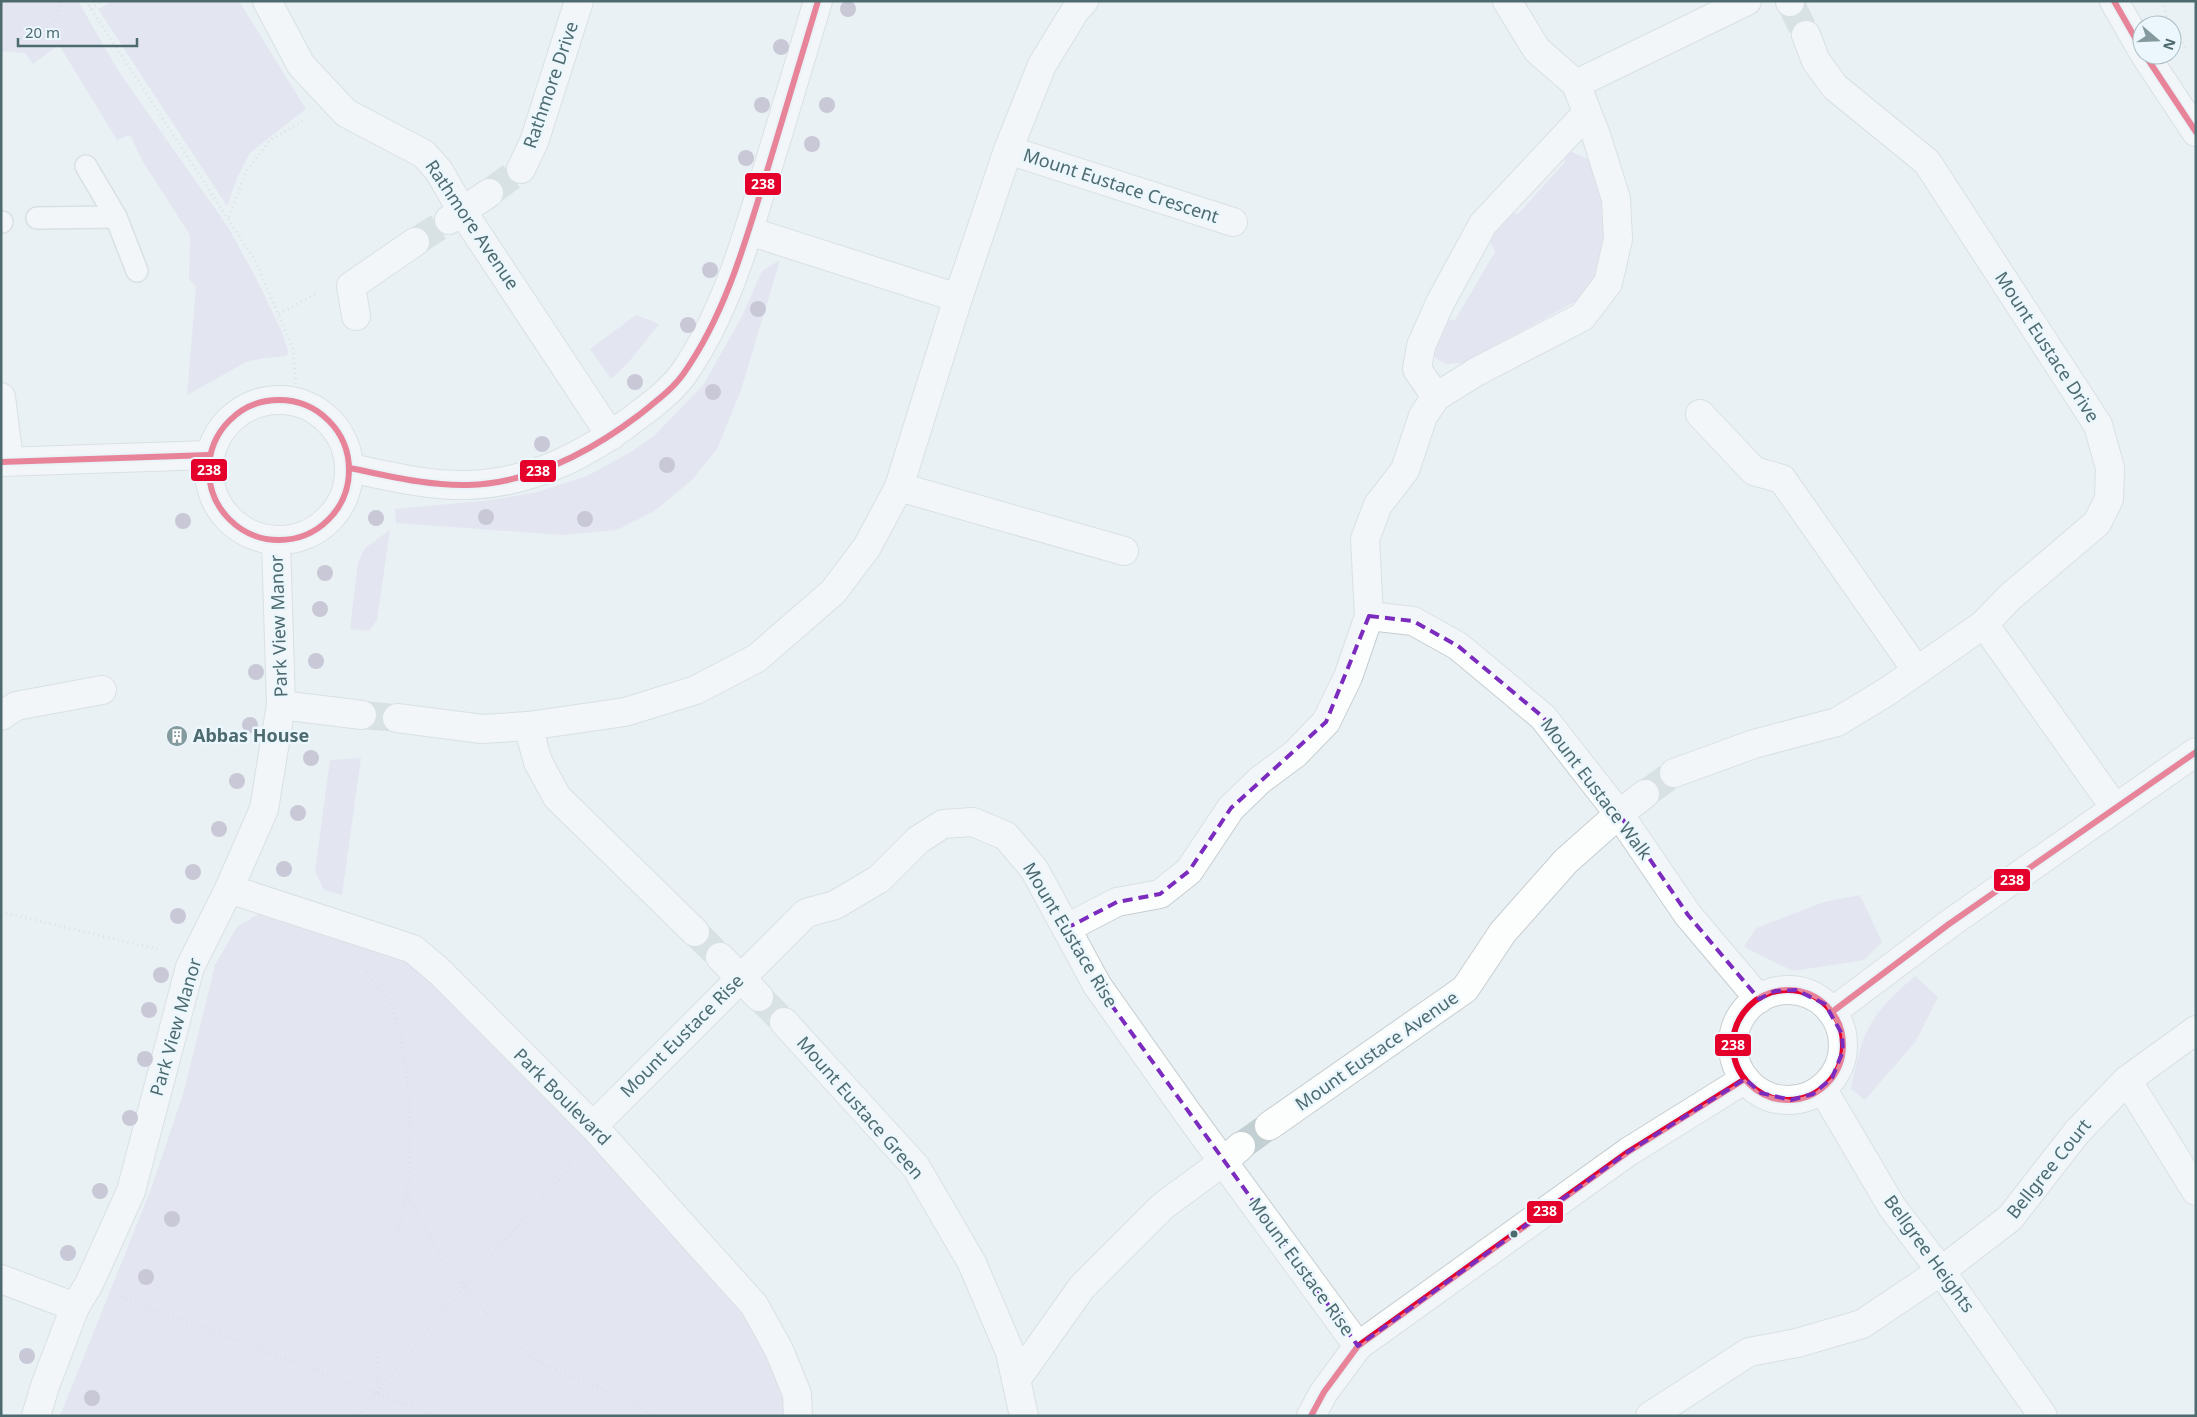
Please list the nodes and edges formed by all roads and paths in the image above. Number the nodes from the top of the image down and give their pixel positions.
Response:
1 (61, 1) edge
2 (86, 1) edge
3 (104, 1) edge
4 (267, 1) edge
5 (579, 1) edge
6 (818, 1) edge
7 (1084, 1) edge
8 (1507, 1) edge
9 (1747, 1) edge
10 (2114, 1) edge
11 (2163, 1) edge
12 (90, 8) junction
13 (2166, 15) edge
14 (2132, 32) edge
15 (1806, 35) tunnel mouth
16 (1, 41) edge
17 (2182, 42) edge
18 (2191, 58) dead end
19 (2152, 65) edge
20 (1576, 84) junction
21 (336, 102) junction
22 (1587, 113) junction
23 (2196, 132) edge
24 (1008, 150) junction
25 (86, 166) dead end
26 (521, 169) tunnel mouth
27 (489, 193) tunnel mouth
28 (455, 216) junction
29 (116, 217) junction
30 (37, 218) dead end
31 (229, 218) junction
32 (1233, 222) dead end
33 (749, 231) junction
34 (414, 242) tunnel mouth
35 (137, 271) dead end
36 (351, 286) junction
37 (958, 298) junction
38 (279, 314) junction
39 (356, 316) dead end
40 (1, 397) edge
41 (1436, 397) junction
42 (297, 401) junction
43 (1700, 414) dead end
44 (611, 436) junction
45 (209, 455) junction
46 (5, 461) edge
47 (350, 468) junction
48 (899, 487) junction
49 (276, 541) junction
50 (1124, 551) dead end
51 (1369, 616) junction
52 (1984, 624) junction
53 (1917, 671) junction
54 (102, 690) dead end
55 (281, 704) junction
56 (362, 714) tunnel mouth
57 (1, 716) edge
58 (397, 718) tunnel mouth
59 (528, 726) junction
60 (2196, 752) edge
61 (1674, 773) tunnel mouth
62 (1645, 794) tunnel mouth
63 (2115, 808) junction
64 (1619, 814) junction
65 (229, 889) junction
66 (1, 912) edge
67 (1068, 928) junction
68 (362, 931) junction
69 (695, 932) tunnel mouth
70 (720, 957) tunnel mouth
71 (194, 959) junction
72 (740, 977) junction
73 (759, 997) tunnel mouth
74 (1759, 998) junction
75 (1832, 1012) junction
76 (784, 1022) tunnel mouth
77 (2196, 1030) edge
78 (1745, 1079) junction
79 (2128, 1080) junction
80 (1822, 1088) junction
81 (593, 1126) junction
82 (1269, 1126) tunnel mouth
83 (1233, 1153) junction
84 (2196, 1191) edge
85 (407, 1193) junction
86 (394, 1240) dead end
87 (1941, 1271) junction
88 (1, 1279) edge
89 (89, 1284) junction
90 (464, 1286) junction
91 (75, 1307) junction
92 (1358, 1346) junction
93 (378, 1349) dead end
94 (1016, 1380) junction
95 (378, 1394) junction
96 (36, 1416) edge
97 (358, 1416) edge
98 (436, 1416) edge
99 (651, 1416) edge
100 (798, 1416) edge
101 (1024, 1416) edge
102 (1311, 1416) edge
103 (1650, 1416) edge
104 (2043, 1416) edge

1 - 16 path
2 - 12 path
3 - 12 path
4 - 21 street, Rathmore Avenue
5 - 26 street, Rathmore Drive
6 - 33 street
7 - 24 street, Mount Eustace Crescent
8 - 20 street
9 - 20 street
10 - 14 street
11 - 13 path
12 - 31 path
15 - 52 street, Mount Eustace Drive
17 - 18 path
19 - 23 street
20 - 22 street
21 - 28 street, Rathmore Avenue
21 - 31 path
22 - 41 street
22 - 41 street
24 - 32 street, Mount Eustace Crescent
24 - 37 street, Mount Eustace Crescent
25 - 29 lane
27 - 28 street
28 - 44 street, Rathmore Avenue
29 - 30 lane
29 - 35 lane
31 - 38 path
33 - 37 street
33 - 44 street
34 - 36 street
36 - 38 path
36 - 39 street
37 - 48 street, Mount Eustace Crescent
38 - 42 path
40 - 46 street
41 - 51 street
42 - 45 street
42 - 47 street
43 - 53 street
44 - 47 street
45 - 46 street
45 - 49 street
47 - 49 street
48 - 50 street
48 - 59 street, Mount Eustace Crescent
49 - 55 street, Park View Manor
51 - 64 street, Mount Eustace Walk
51 - 67 street
52 - 53 street, Mount Eustace Drive
52 - 63 street
53 - 61 street, Mount Eustace Drive
54 - 57 street
55 - 56 street
55 - 65 street, Park View Manor
58 - 59 street, Mount Eustace Crescent
59 - 69 street
60 - 63 street
62 - 64 street
63 - 75 street
64 - 74 street, Mount Eustace Walk
64 - 82 street, Mount Eustace Avenue
65 - 68 street, Park Boulevard
65 - 71 street, Park View Manor
66 - 71 path
67 - 72 street, Mount Eustace Rise
67 - 83 street, Mount Eustace Rise
68 - 81 street, Park Boulevard
68 - 85 path
70 - 72 street
71 - 89 street, Park View Manor
72 - 73 street
72 - 81 street, Mount Eustace Rise
74 - 75 street
74 - 78 street
75 - 80 street
76 - 94 street, Mount Eustace Green
77 - 79 street, Bellgree Court
78 - 80 street
78 - 92 street
79 - 84 street
79 - 87 street, Bellgree Court
80 - 87 street, Bellgree Heights
81 - 90 path
81 - 100 street, Park Boulevard
83 - 92 street, Mount Eustace Rise
83 - 94 street
85 - 86 path
85 - 90 path
87 - 103 street, Bellgree Court
87 - 104 street, Bellgree Heights
88 - 91 street
89 - 91 street, Park View Manor
89 - 95 path
90 - 95 path
90 - 99 path
91 - 96 street, Park View Manor
92 - 102 street
93 - 95 path
94 - 101 street, Mount Eustace Green
95 - 97 path
95 - 98 path

